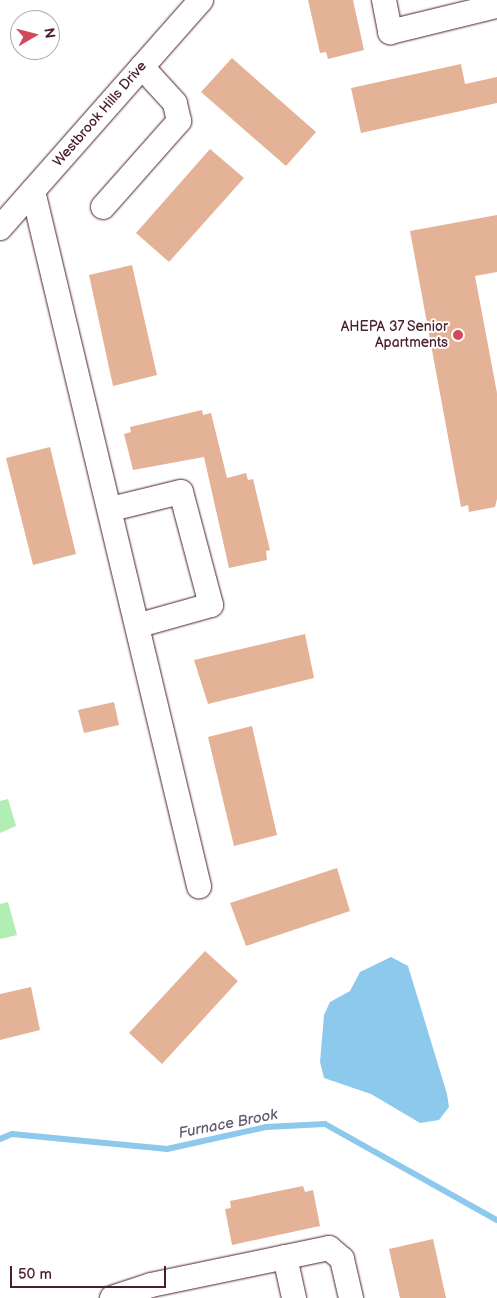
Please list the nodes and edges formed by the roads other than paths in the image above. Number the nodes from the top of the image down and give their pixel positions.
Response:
1 (200, 0) edge
2 (384, 0) edge
3 (497, 6) edge
4 (142, 67) junction
5 (33, 191) junction
6 (103, 207) dead end
7 (0, 228) edge
8 (111, 509) junction
9 (140, 626) junction
10 (199, 886) dead end
11 (285, 1257) junction
12 (112, 1298) edge
13 (294, 1298) edge
14 (351, 1298) edge

1 - 4 street, Westbrook Hills Drive
2 - 3 street
4 - 5 street, Westbrook Hills Drive
4 - 6 street
5 - 7 street, Westbrook Hills Drive
5 - 8 street
8 - 9 street
8 - 9 street
9 - 10 street
11 - 12 street
11 - 13 street
11 - 14 street

